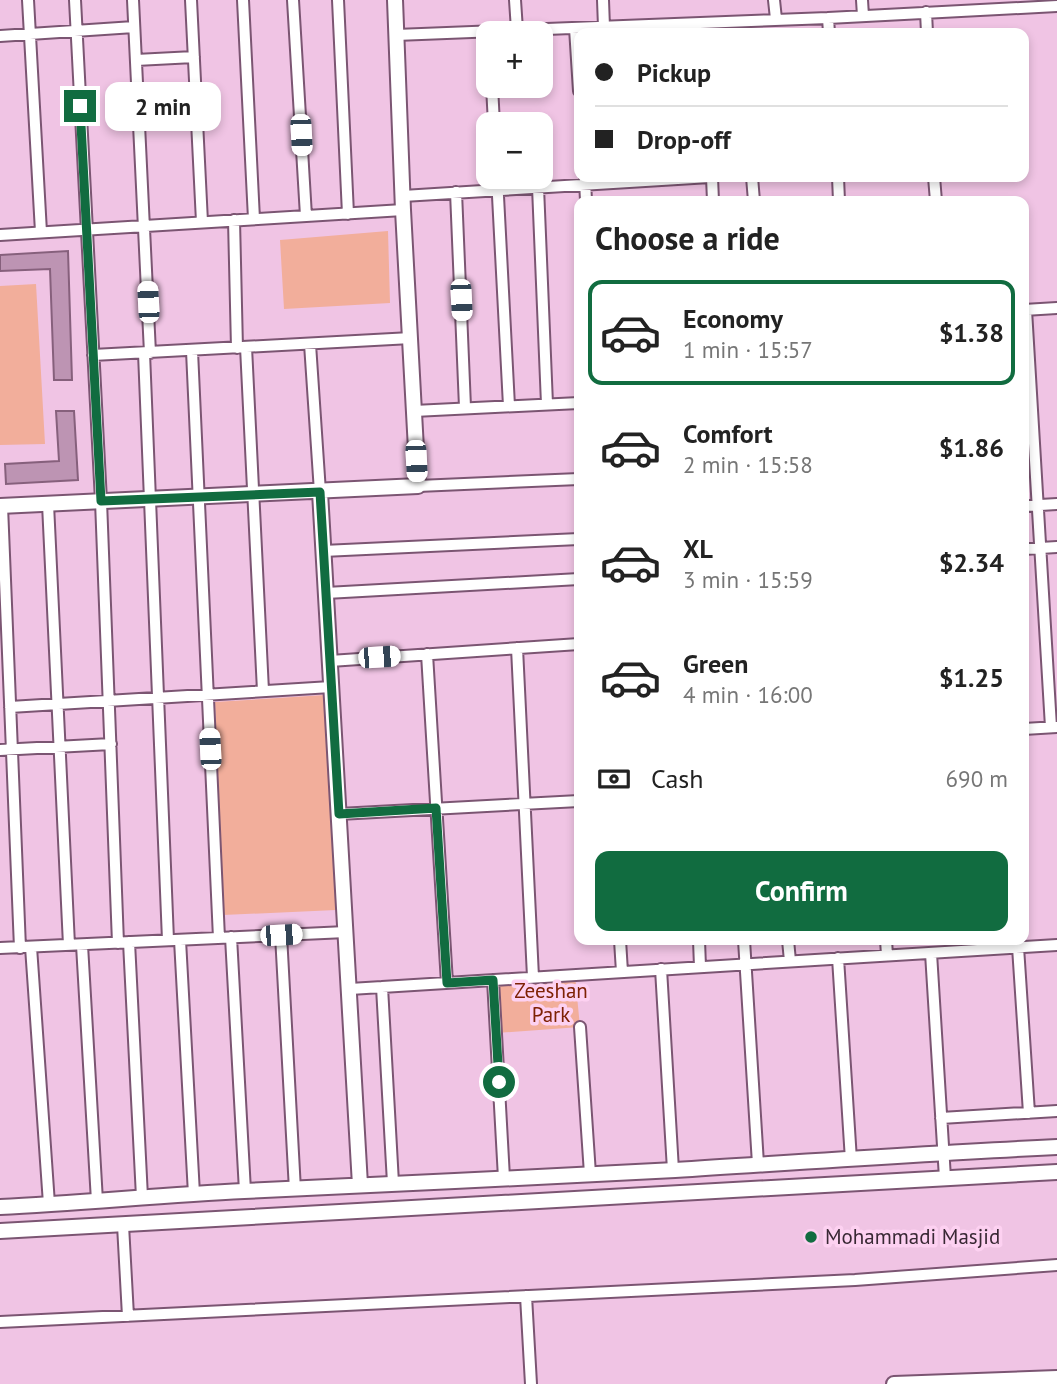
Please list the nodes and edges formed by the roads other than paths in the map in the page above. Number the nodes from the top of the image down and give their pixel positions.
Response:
1 (28, 0) edge
2 (75, 0) edge
3 (133, 0) edge
4 (191, 0) edge
5 (243, 0) edge
6 (293, 0) edge
7 (338, 0) edge
8 (395, 0) edge
9 (515, 0) edge
10 (603, 0) edge
11 (774, 0) edge
12 (862, 0) edge
13 (1050, 4) edge
14 (957, 5) edge
15 (926, 12) junction
16 (863, 16) junction
17 (828, 18) junction
18 (776, 19) junction
19 (516, 21) edge
20 (744, 21) junction
21 (134, 27) junction
22 (604, 27) junction
23 (574, 28) edge
24 (575, 28) edge
25 (632, 28) edge
26 (670, 28) edge
27 (744, 28) edge
28 (829, 28) edge
29 (927, 28) edge
30 (553, 29) edge
31 (77, 31) junction
32 (476, 33) edge
33 (29, 34) junction
34 (0, 36) edge
35 (396, 36) junction
36 (194, 57) junction
37 (136, 60) junction
38 (574, 182) edge
39 (553, 185) edge
40 (497, 189) joint
41 (538, 189) edge
42 (456, 192) junction
43 (403, 203) junction
44 (348, 214) junction
45 (306, 216) junction
46 (254, 219) junction
47 (233, 220) junction
48 (202, 222) junction
49 (144, 226) junction
50 (87, 229) junction
51 (41, 232) junction
52 (0, 235) edge
53 (1057, 308) edge
54 (1029, 310) edge
55 (411, 338) junction
56 (310, 344) junction
57 (241, 347) junction
58 (192, 351) junction
59 (147, 353) junction
60 (93, 355) junction
61 (1029, 370) edge
62 (574, 403) edge
63 (547, 404) junction
64 (509, 406) junction
65 (466, 407) junction
66 (414, 411) junction
67 (574, 480) edge
68 (418, 486) junction
69 (320, 492) junction
70 (254, 495) junction
71 (199, 497) junction
72 (150, 499) junction
73 (101, 501) junction
74 (48, 504) junction
75 (1057, 504) edge
76 (1038, 505) junction
77 (1, 506) edge
78 (1029, 506) edge
79 (574, 539) edge
80 (1057, 547) edge
81 (1040, 548) junction
82 (1029, 549) edge
83 (323, 551) junction
84 (574, 579) edge
85 (326, 593) junction
86 (574, 644) edge
87 (517, 648) junction
88 (427, 654) junction
89 (330, 661) junction
90 (331, 687) junction
91 (262, 691) junction
92 (208, 695) junction
93 (158, 698) junction
94 (109, 701) junction
95 (57, 704) junction
96 (10, 706) junction
97 (1054, 727) edge
98 (1029, 729) edge
99 (111, 744) junction
100 (60, 747) junction
101 (6, 750) edge
102 (574, 801) edge
103 (524, 803) junction
104 (436, 808) junction
105 (339, 814) junction
106 (346, 932) junction
107 (281, 935) junction
108 (225, 938) junction
109 (174, 940) junction
110 (124, 943) junction
111 (82, 944) junction
112 (68, 945) junction
113 (620, 945) edge
114 (699, 945) edge
115 (744, 945) edge
116 (788, 945) edge
117 (886, 945) edge
118 (1057, 945) edge
119 (26, 947) junction
120 (1018, 947) junction
121 (0, 948) edge
122 (932, 953) junction
123 (887, 955) junction
124 (838, 958) junction
125 (790, 961) junction
126 (745, 964) junction
127 (700, 967) junction
128 (661, 969) junction
129 (622, 972) junction
130 (533, 977) junction
131 (493, 980) junction
132 (447, 983) junction
133 (382, 987) junction
134 (350, 989) junction
135 (580, 1027) dead end
136 (1057, 1111) edge
137 (1029, 1112) junction
138 (941, 1118) junction
139 (1057, 1147) edge
140 (943, 1152) junction
141 (850, 1160) junction
142 (758, 1164) junction
143 (673, 1170) junction
144 (1057, 1172) edge
145 (590, 1174) junction
146 (504, 1178) junction
147 (945, 1178) junction
148 (393, 1183) junction
149 (360, 1185) junction
150 (295, 1190) junction
151 (245, 1191) junction
152 (194, 1194) junction
153 (142, 1197) junction
154 (97, 1201) junction
155 (49, 1204) junction
156 (0, 1207) edge
157 (123, 1225) junction
158 (0, 1231) edge
159 (1057, 1265) edge
160 (526, 1296) junction
161 (128, 1316) junction
162 (0, 1322) edge
163 (1057, 1378) edge
164 (531, 1384) edge
165 (894, 1384) edge

1 - 33 street
2 - 31 street
3 - 21 street
4 - 36 street
5 - 46 street
6 - 45 street
7 - 44 street
8 - 35 street
9 - 19 street
10 - 22 street
11 - 18 street
12 - 16 street
13 - 14 street
14 - 15 street
15 - 16 street
15 - 29 street
16 - 17 street
17 - 18 street
17 - 28 street
18 - 20 street
20 - 26 street
20 - 27 street
21 - 31 street
21 - 37 street
22 - 24 street
22 - 25 street
23 - 30 street
31 - 33 street
31 - 50 street
32 - 35 street
33 - 34 street
33 - 51 street
35 - 43 street
36 - 37 street
36 - 48 street
37 - 49 street
38 - 39 street
40 - 42 street
40 - 64 street
41 - 63 street
42 - 43 street
42 - 65 street
43 - 44 street
43 - 55 street
44 - 45 street
45 - 46 street
46 - 47 street
47 - 48 street
47 - 57 street
48 - 49 street
49 - 50 street
49 - 59 street
50 - 51 street
50 - 60 street
51 - 52 street
53 - 54 street
55 - 56 street
55 - 66 street
56 - 57 street
56 - 69 street
57 - 58 street
57 - 70 street
58 - 59 street
58 - 71 street
59 - 60 street
59 - 72 street
60 - 73 street
61 - 76 street
62 - 63 street
63 - 64 street
64 - 65 street
65 - 66 street
66 - 68 street
67 - 68 street
68 - 69 street
69 - 70 street
69 - 83 street
70 - 71 street
70 - 91 street
71 - 72 street
71 - 92 street
72 - 73 street
72 - 93 street
73 - 74 street
73 - 94 street
74 - 77 street
74 - 95 street
75 - 76 street
76 - 78 street
76 - 81 street
77 - 96 street
79 - 83 street
80 - 81 street
81 - 82 street
81 - 97 street
83 - 85 street
84 - 85 street
85 - 89 street
86 - 87 street
87 - 88 street
87 - 103 street
88 - 89 street
88 - 104 street
89 - 90 street
90 - 91 street
90 - 105 street
91 - 92 street
92 - 93 street
92 - 108 street
93 - 94 street
93 - 109 street
94 - 95 street
94 - 99 street
95 - 96 street
95 - 100 street
96 - 101 street
97 - 98 street
99 - 100 street
99 - 110 street
100 - 101 street
100 - 112 street
101 - 119 street
102 - 103 street
103 - 104 street
103 - 130 street
104 - 105 street
104 - 132 street
105 - 106 street
106 - 107 street
106 - 134 street
107 - 108 street
107 - 150 street
108 - 109 street
108 - 151 street
109 - 110 street
109 - 152 street
110 - 111 street
110 - 153 street
111 - 112 street
111 - 154 street
112 - 119 street
113 - 129 street
114 - 127 street
115 - 126 street
116 - 125 street
117 - 123 street
118 - 120 street
119 - 121 street
119 - 155 street
120 - 122 street
120 - 137 street
122 - 123 street
122 - 138 street
123 - 124 street
124 - 125 street
124 - 141 street
125 - 126 street
126 - 127 street
126 - 142 street
127 - 128 street
128 - 129 street
128 - 143 street
129 - 130 street
130 - 131 street
131 - 132 street
131 - 146 street
132 - 133 street
133 - 134 street
133 - 148 street
134 - 149 street
135 - 145 street
136 - 137 street
137 - 138 street
138 - 140 street
139 - 140 street
140 - 141 street
140 - 147 street
141 - 142 street
142 - 143 street
143 - 145 street
144 - 147 street
145 - 146 street
146 - 148 street
147 - 157 street
148 - 149 street
149 - 150 street
150 - 151 street
151 - 152 street
152 - 153 street
153 - 154 street
154 - 155 street
155 - 156 street
157 - 158 street
157 - 161 street
159 - 160 street
160 - 161 street
160 - 164 street
161 - 162 street
163 - 165 street

